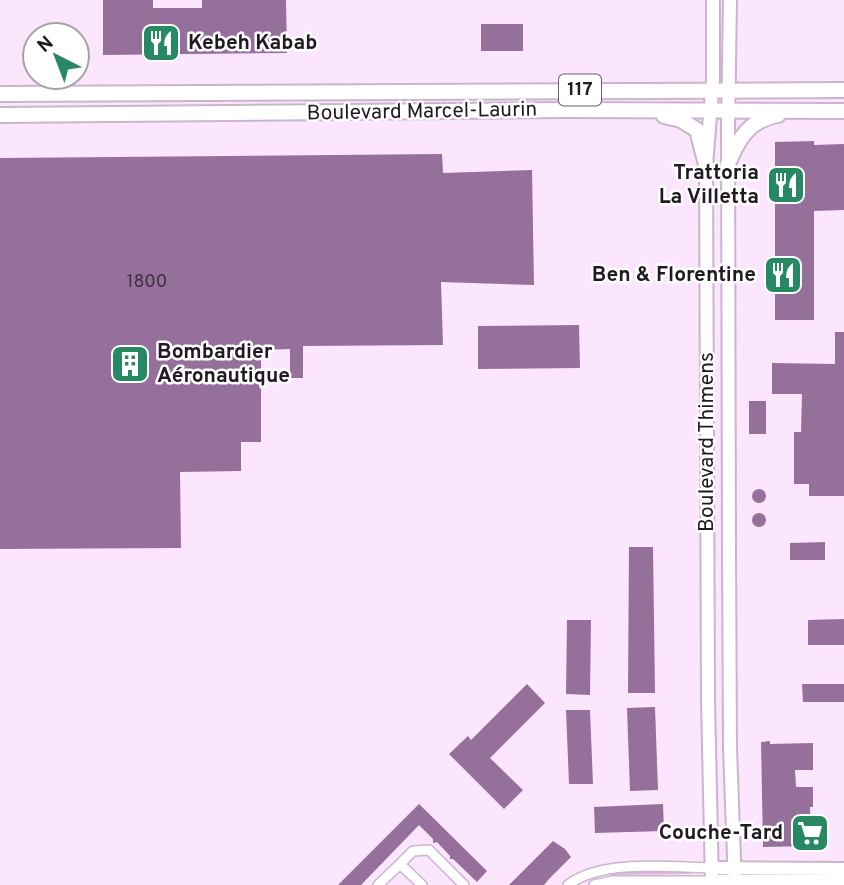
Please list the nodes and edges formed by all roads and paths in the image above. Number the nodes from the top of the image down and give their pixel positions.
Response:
1 (713, 0) edge
2 (730, 0) edge
3 (713, 90) junction
4 (729, 90) junction
5 (844, 90) edge
6 (378, 91) junction
7 (0, 94) edge
8 (711, 110) junction
9 (728, 110) junction
10 (636, 111) junction
11 (804, 111) junction
12 (844, 111) edge
13 (378, 112) junction
14 (0, 115) edge
15 (728, 164) junction
16 (706, 165) junction
17 (400, 864) junction
18 (844, 869) edge
19 (711, 878) edge
20 (734, 878) edge
21 (844, 881) edge
22 (379, 885) edge
23 (422, 885) edge
24 (464, 885) edge
25 (568, 885) edge
26 (594, 885) edge

1 - 3 street, Boulevard Thimens
2 - 4 street, Boulevard Thimens
3 - 4 main road, Boulevard Marcel-Laurin / 117
3 - 6 main road, Boulevard Marcel-Laurin / 117
3 - 8 street, Boulevard Thimens
4 - 5 main road, Boulevard Marcel-Laurin / 117
4 - 9 street, Boulevard Thimens
6 - 7 main road, Boulevard Marcel-Laurin / 117
6 - 13 main road
8 - 9 main road, Boulevard Marcel-Laurin / 117
8 - 10 main road, Boulevard Marcel-Laurin / 117
8 - 16 street, Boulevard Thimens
9 - 11 main road, Boulevard Marcel-Laurin / 117
9 - 15 street, Boulevard Thimens
10 - 13 main road, Boulevard Marcel-Laurin / 117
10 - 16 main road
11 - 12 main road, Boulevard Marcel-Laurin / 117
11 - 15 main road
13 - 14 main road, Boulevard Marcel-Laurin / 117
15 - 20 street, Boulevard Thimens
16 - 19 street, Boulevard Thimens
17 - 22 street
17 - 23 street
17 - 24 street
18 - 20 street
19 - 20 street
19 - 25 street
19 - 26 street
20 - 21 street

